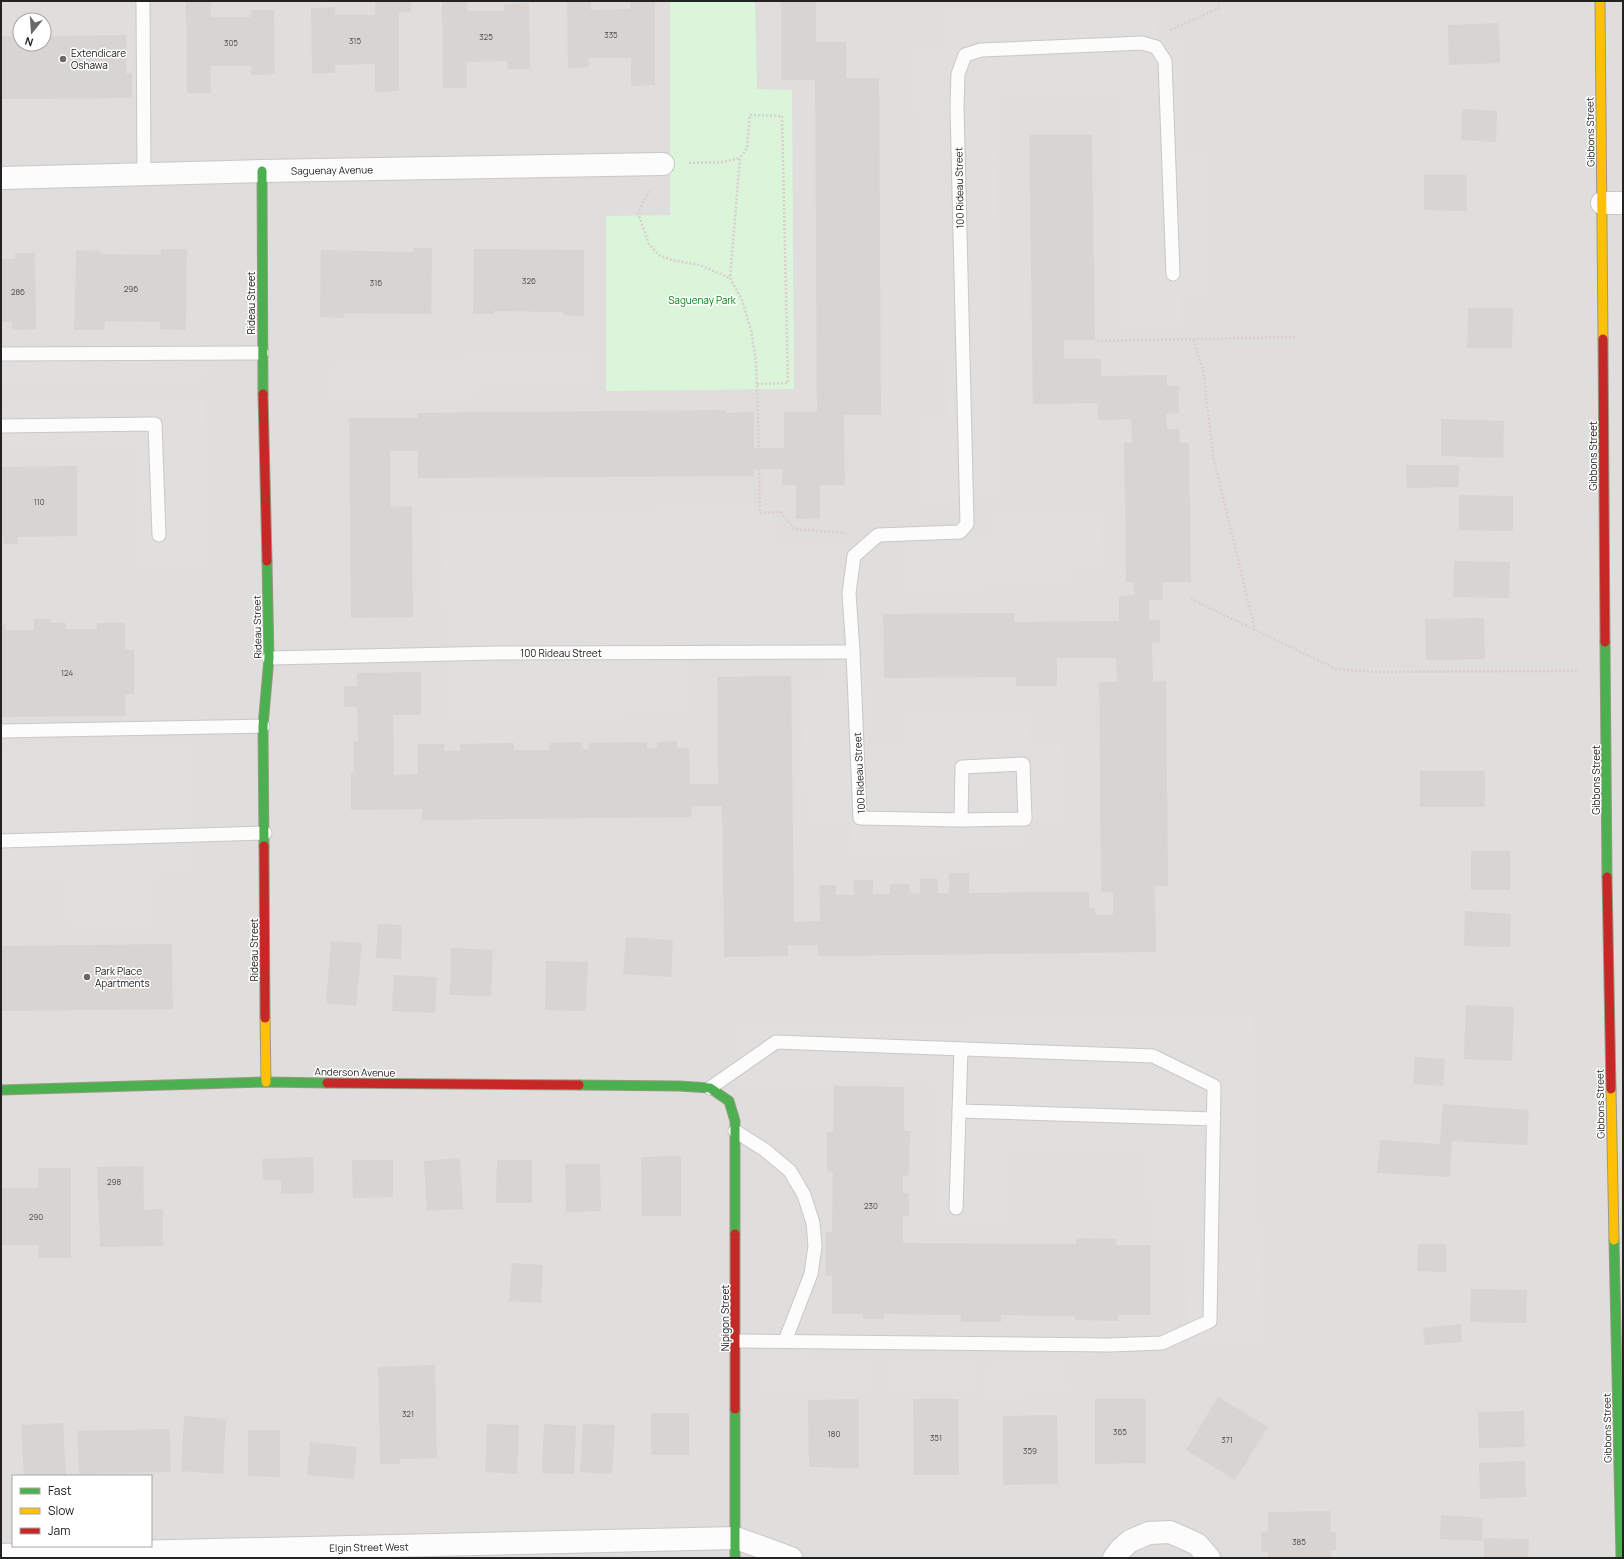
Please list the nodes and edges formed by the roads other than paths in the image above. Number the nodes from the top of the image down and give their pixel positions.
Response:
1 (143, 1) edge
2 (1600, 1) edge
3 (663, 164) road end
4 (262, 171) junction
5 (144, 174) junction
6 (1, 178) edge
7 (1613, 203) edge
8 (1173, 274) dead end
9 (262, 353) junction
10 (1, 354) edge
11 (1, 426) edge
12 (159, 535) dead end
13 (853, 652) junction
14 (269, 658) junction
15 (263, 726) junction
16 (1, 732) edge
17 (962, 820) junction
18 (265, 833) junction
19 (1, 841) edge
20 (1615, 970) edge
21 (961, 1048) junction
22 (266, 1082) junction
23 (710, 1088) junction
24 (1, 1090) edge
25 (959, 1111) junction
26 (1214, 1119) junction
27 (735, 1131) junction
28 (956, 1208) dead end
29 (736, 1340) junction
30 (785, 1341) junction
31 (1622, 1546) edge
32 (736, 1548) edge
33 (1, 1555) edge
34 (791, 1558) edge
35 (1114, 1558) edge
36 (1209, 1558) edge
37 (1621, 1558) edge

1 - 5 lane
2 - 7 street, Gibbons Street
3 - 4 street, Saguenay Avenue
4 - 5 street, Saguenay Avenue
4 - 9 street, Rideau Street
5 - 6 street, Saguenay Avenue
7 - 20 street, Gibbons Street
8 - 13 lane, 100 Rideau Street
9 - 10 lane
9 - 14 street, Rideau Street
11 - 12 lane
13 - 14 lane, 100 Rideau Street
13 - 17 lane, 100 Rideau Street
14 - 15 street, Rideau Street
15 - 16 lane
15 - 18 street, Rideau Street
17 - 17 lane, 100 Rideau Street
18 - 19 lane
18 - 22 street, Rideau Street
20 - 31 street, Gibbons Street
21 - 23 lane
21 - 25 lane
21 - 26 lane
22 - 23 street, Anderson Avenue
22 - 24 street, Anderson Avenue
23 - 27 street, Nipigon Street
25 - 26 lane
25 - 28 lane
26 - 30 lane
27 - 29 street, Nipigon Street
27 - 30 lane
29 - 30 lane
29 - 32 street, Nipigon Street
31 - 37 street, Gibbons Street
32 - 33 street, Elgin Street West
32 - 34 street
35 - 36 street

